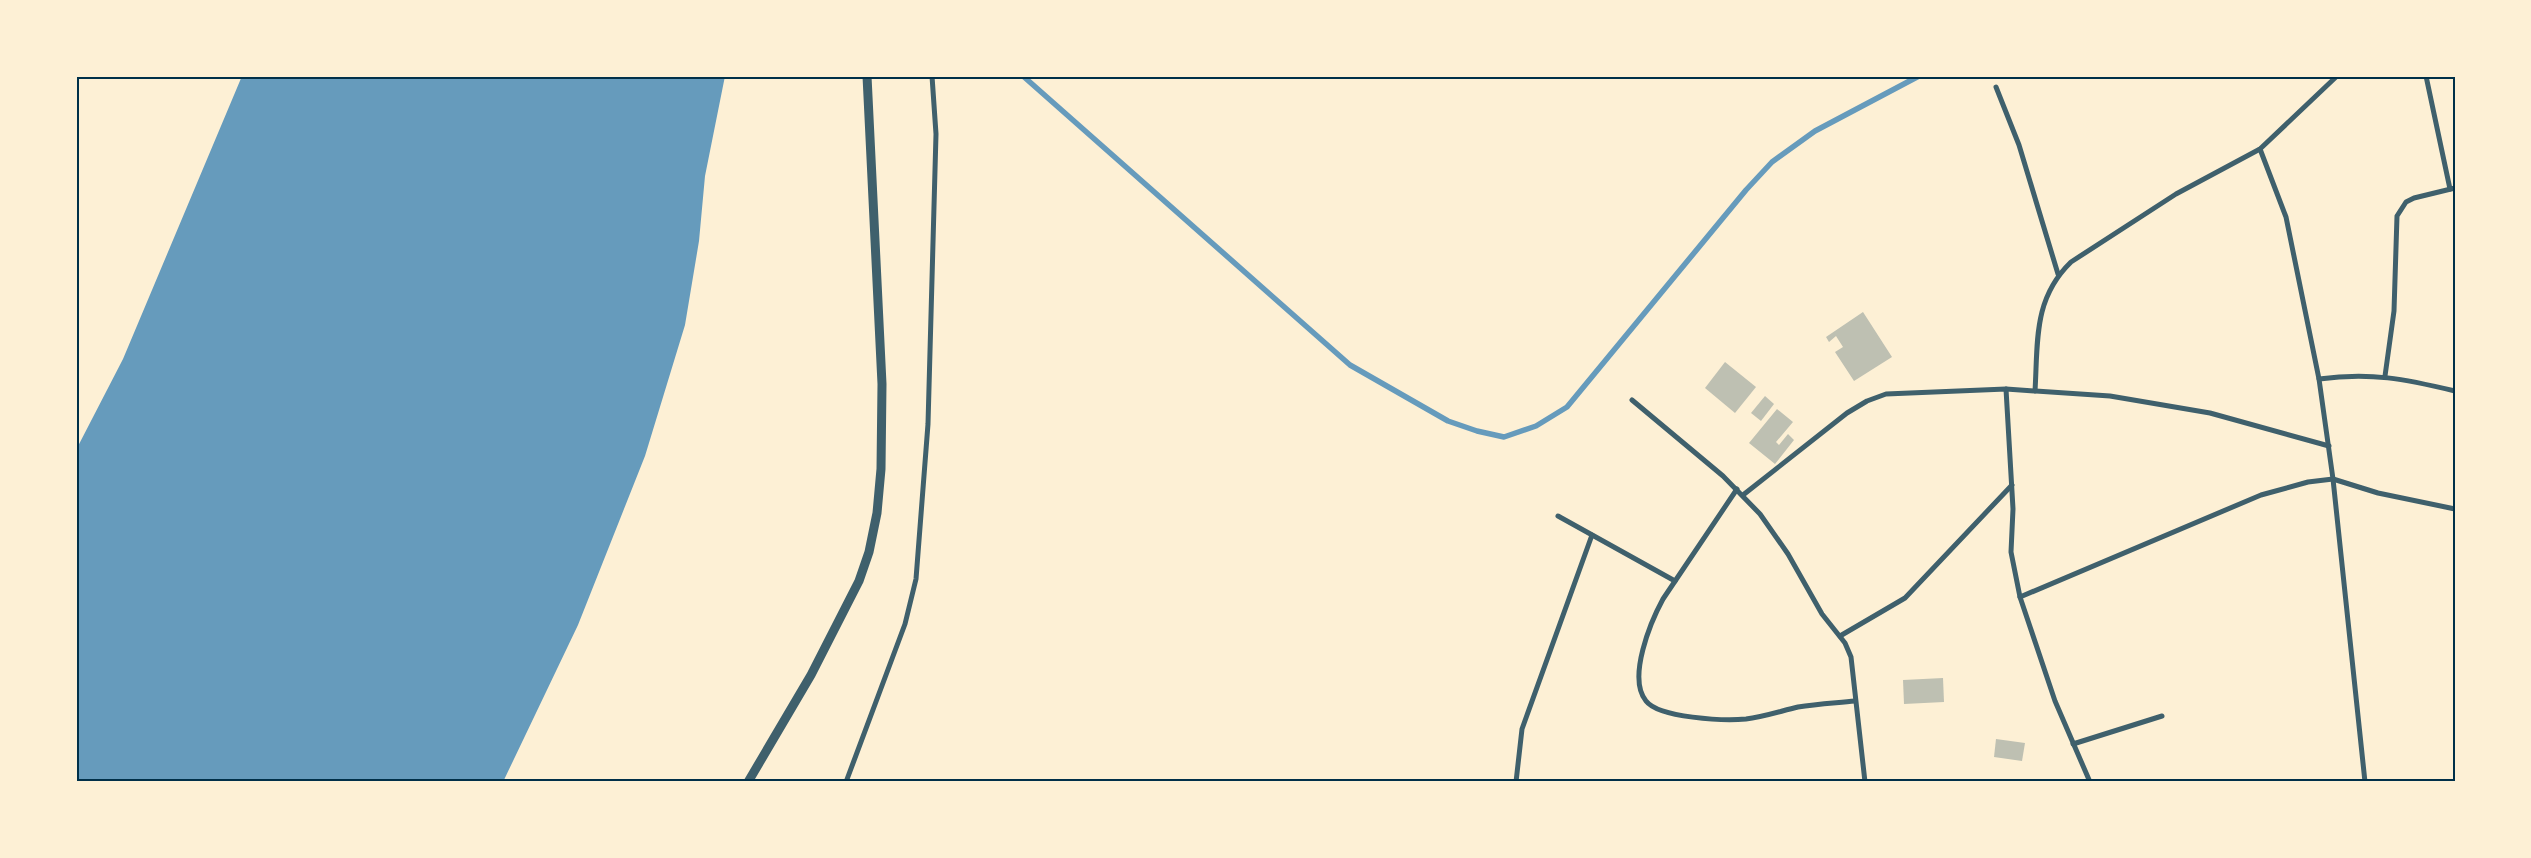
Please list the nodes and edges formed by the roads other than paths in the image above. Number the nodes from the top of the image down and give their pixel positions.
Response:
1 (867, 76) edge
2 (932, 76) edge
3 (2337, 76) edge
4 (2426, 76) edge
5 (1996, 87) dead end
6 (2260, 149) junction
7 (2452, 188) edge
8 (2058, 274) junction
9 (2385, 376) junction
10 (2319, 379) junction
11 (2006, 389) junction
12 (2035, 391) junction
13 (2455, 391) edge
14 (1632, 400) dead end
15 (2329, 446) junction
16 (2334, 479) junction
17 (2012, 485) junction
18 (1738, 489) junction
19 (1743, 494) junction
20 (2455, 510) edge
21 (1558, 516) dead end
22 (1592, 535) junction
23 (1675, 581) junction
24 (2020, 597) junction
25 (1840, 636) junction
26 (1855, 701) junction
27 (2162, 716) dead end
28 (2074, 744) junction
29 (748, 782) edge
30 (846, 782) edge
31 (1516, 782) edge
32 (1865, 782) edge
33 (2090, 782) edge
34 (2365, 782) edge

1 - 29 street
2 - 30 street
3 - 6 street
4 - 7 street
5 - 8 street
6 - 8 street
6 - 10 street
7 - 9 street
8 - 12 street
9 - 10 street
9 - 13 street
10 - 15 street
11 - 12 street
11 - 17 street
11 - 19 street
12 - 15 street
14 - 18 street
15 - 16 street
16 - 20 street
16 - 24 street
16 - 34 street
17 - 24 street
17 - 25 street
18 - 19 street
18 - 23 street
19 - 25 street
21 - 22 street
22 - 23 street
22 - 31 street
23 - 26 street
24 - 28 street
25 - 26 street
26 - 32 street
27 - 28 street
28 - 33 street

